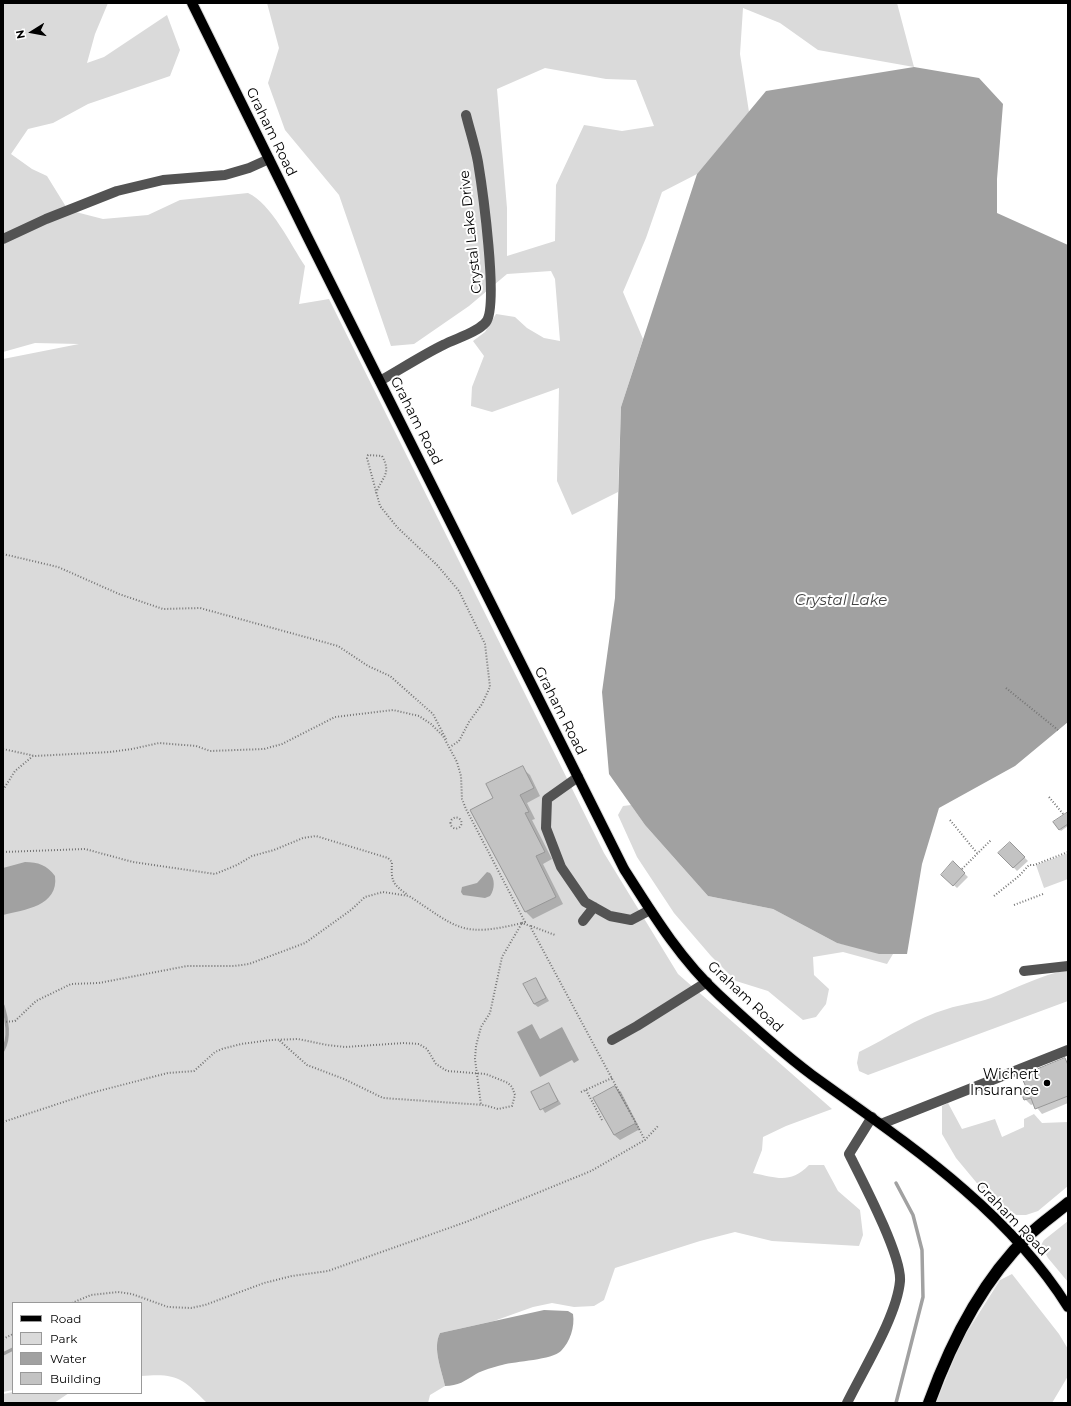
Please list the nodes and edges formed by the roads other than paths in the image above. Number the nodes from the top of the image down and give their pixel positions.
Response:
1 (192, 3) edge
2 (466, 115) dead end
3 (269, 159) junction
4 (3, 239) edge
5 (380, 381) junction
6 (578, 777) junction
7 (594, 907) junction
8 (650, 910) junction
9 (583, 921) dead end
10 (1068, 966) edge
11 (1024, 971) dead end
12 (707, 982) junction
13 (612, 1040) dead end
14 (1068, 1050) edge
15 (872, 1117) junction
16 (881, 1124) junction
17 (1068, 1203) edge
18 (1020, 1245) junction
19 (1068, 1307) edge
20 (847, 1403) edge
21 (929, 1403) edge

1 - 3 main road, Graham Road
2 - 5 street, Crystal Lake Drive
3 - 4 street
3 - 5 main road, Graham Road
5 - 6 main road, Graham Road
6 - 7 street
6 - 8 main road, Graham Road
7 - 8 street
7 - 9 street
8 - 12 main road, Graham Road
10 - 11 street
12 - 13 street
12 - 15 main road, Graham Road
14 - 16 street
15 - 16 main road, Graham Road
15 - 20 street
16 - 18 main road, Graham Road
17 - 18 highway
18 - 19 main road, Graham Road
18 - 21 highway

